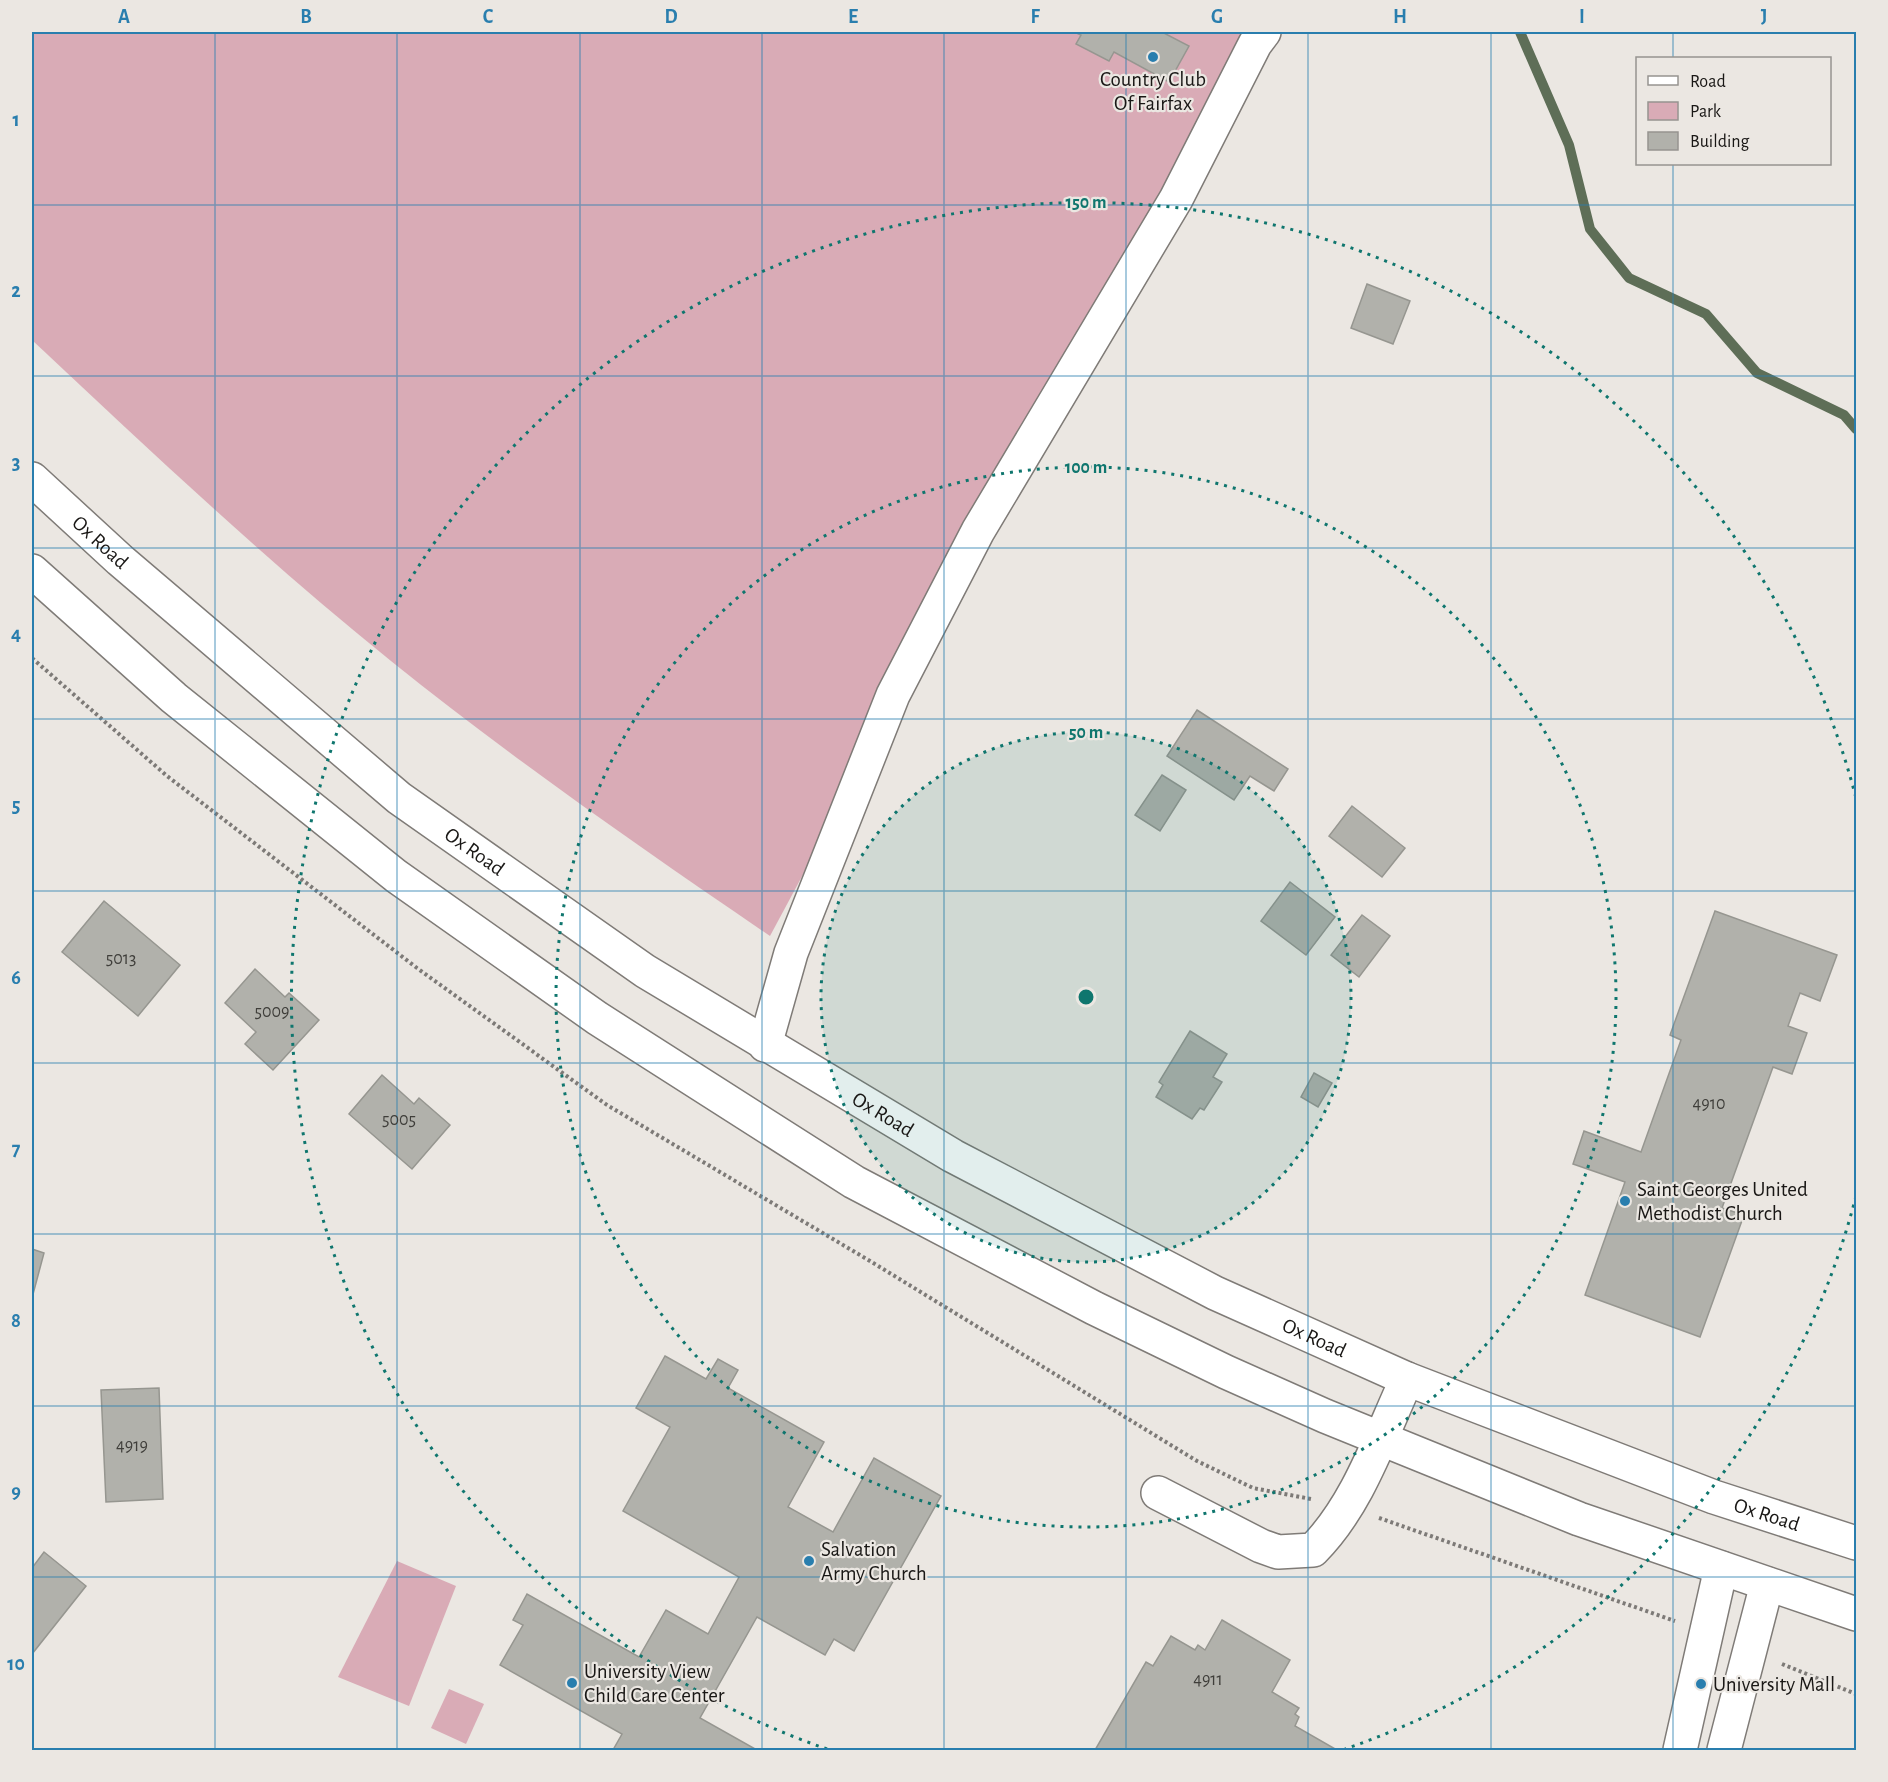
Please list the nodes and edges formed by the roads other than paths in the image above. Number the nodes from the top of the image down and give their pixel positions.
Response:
1 (1264, 32) edge
2 (32, 479) edge
3 (32, 571) edge
4 (765, 1045) junction
5 (1407, 1379) junction
6 (1380, 1439) junction
7 (1158, 1493) dead end
8 (1857, 1543) edge
9 (1720, 1568) junction
10 (1767, 1584) junction
11 (1857, 1614) edge
12 (1680, 1750) edge
13 (1724, 1750) edge

1 - 4 main road
2 - 4 main road, Ox Road
3 - 6 main road
4 - 5 main road, Ox Road
5 - 6 main road
5 - 8 main road, Ox Road
6 - 7 main road
6 - 9 main road
9 - 10 main road
9 - 12 main road
10 - 11 main road
10 - 13 main road

